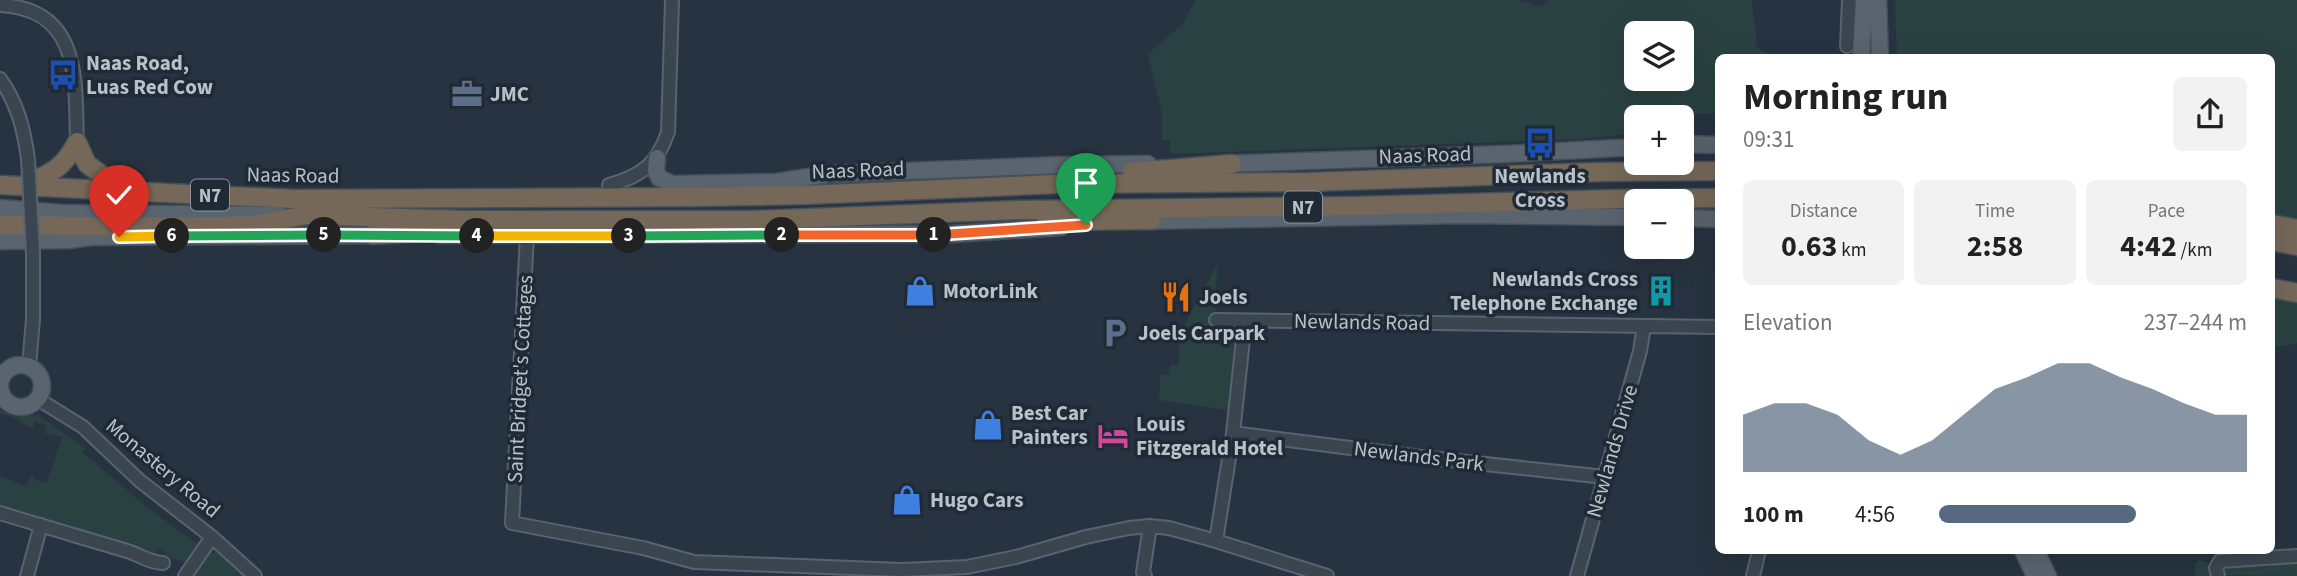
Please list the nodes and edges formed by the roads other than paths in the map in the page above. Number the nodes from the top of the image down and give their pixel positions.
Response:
1 (672, 0) edge
2 (1849, 0) edge
3 (1864, 0) edge
4 (1878, 0) edge
5 (0, 5) edge
6 (1878, 18) junction
7 (1847, 46) dead end
8 (1861, 54) edge
9 (1874, 54) edge
10 (1880, 54) edge
11 (0, 79) edge
12 (77, 142) junction
13 (1694, 144) edge
14 (1715, 145) edge
15 (1624, 148) edge
16 (657, 158) junction
17 (1232, 164) junction
18 (1715, 171) edge
19 (1056, 184) junction
20 (0, 185) edge
21 (609, 185) joint
22 (21, 186) junction
23 (125, 192) junction
24 (571, 197) junction
25 (1715, 198) edge
26 (0, 208) edge
27 (222, 215) junction
28 (306, 215) junction
29 (887, 216) junction
30 (1624, 217) edge
31 (1694, 218) edge
32 (1715, 219) edge
33 (586, 220) junction
34 (1151, 220) junction
35 (0, 225) edge
36 (2275, 225) edge
37 (181, 227) junction
38 (2297, 229) edge
39 (372, 235) junction
40 (527, 236) junction
41 (0, 241) edge
42 (2275, 242) edge
43 (2297, 246) edge
44 (2275, 278) edge
45 (2297, 282) edge
46 (2275, 290) edge
47 (2297, 295) edge
48 (1216, 320) dead end
49 (1245, 321) junction
50 (1644, 326) junction
51 (1715, 327) edge
52 (29, 367) junction
53 (3, 371) edge
54 (2, 396) edge
55 (38, 399) junction
56 (1233, 433) junction
57 (1605, 477) junction
58 (0, 513) edge
59 (41, 525) junction
60 (1150, 526) junction
61 (212, 537) junction
62 (1216, 541) junction
63 (1758, 554) edge
64 (2024, 554) edge
65 (2037, 554) edge
66 (2297, 556) edge
67 (163, 563) dead end
68 (27, 576) edge
69 (185, 576) edge
70 (256, 576) edge
71 (1145, 576) edge
72 (1327, 576) edge
73 (1577, 576) edge
74 (1752, 576) edge
75 (2035, 576) edge
76 (2048, 576) edge
77 (2218, 576) edge

1 - 16 street
2 - 7 street
3 - 8 main road
4 - 6 main road
5 - 12 street
6 - 9 main road
6 - 10 main road
11 - 52 street, bridge
12 - 22 highway, N7
12 - 23 highway
13 - 14 main road
15 - 17 main road
16 - 17 main road
16 - 21 street
17 - 19 highway
18 - 19 highway, Naas Road / N7
19 - 24 highway, Naas Road / N7
20 - 22 highway, Naas Road / N7
21 - 24 highway, N7
22 - 23 highway, Naas Road / N7
23 - 24 highway, Naas Road / N7
25 - 29 highway, Naas Road / N7
26 - 27 main road, Naas Road
27 - 28 main road, Naas Road
27 - 37 highway
28 - 33 highway, Naas Road / N7
28 - 37 highway
29 - 33 highway, Naas Road / N7
29 - 34 highway, N7
30 - 34 main road
31 - 32 main road
33 - 39 highway, N7
34 - 40 main road
35 - 37 highway
36 - 38 highway
39 - 40 main road
39 - 41 main road
40 - 60 street, Saint Bridget's Cottages
42 - 43 highway
44 - 45 highway
46 - 47 highway
48 - 49 street, Newlands Road
49 - 50 street, Newlands Road
49 - 56 street
50 - 51 street, Newlands Road
50 - 57 street, Newlands Drive
52 - 53 main road
52 - 55 main road
53 - 54 main road
54 - 55 main road
55 - 61 street, Monastery Road
56 - 57 street, Newlands Park
56 - 62 street
57 - 73 street, Newlands Drive
58 - 59 street
59 - 67 street
59 - 68 street
60 - 62 street
60 - 71 street
61 - 69 street
61 - 70 street, Monastery Road
62 - 72 street
63 - 74 street
64 - 75 main road
65 - 76 main road
66 - 77 street

